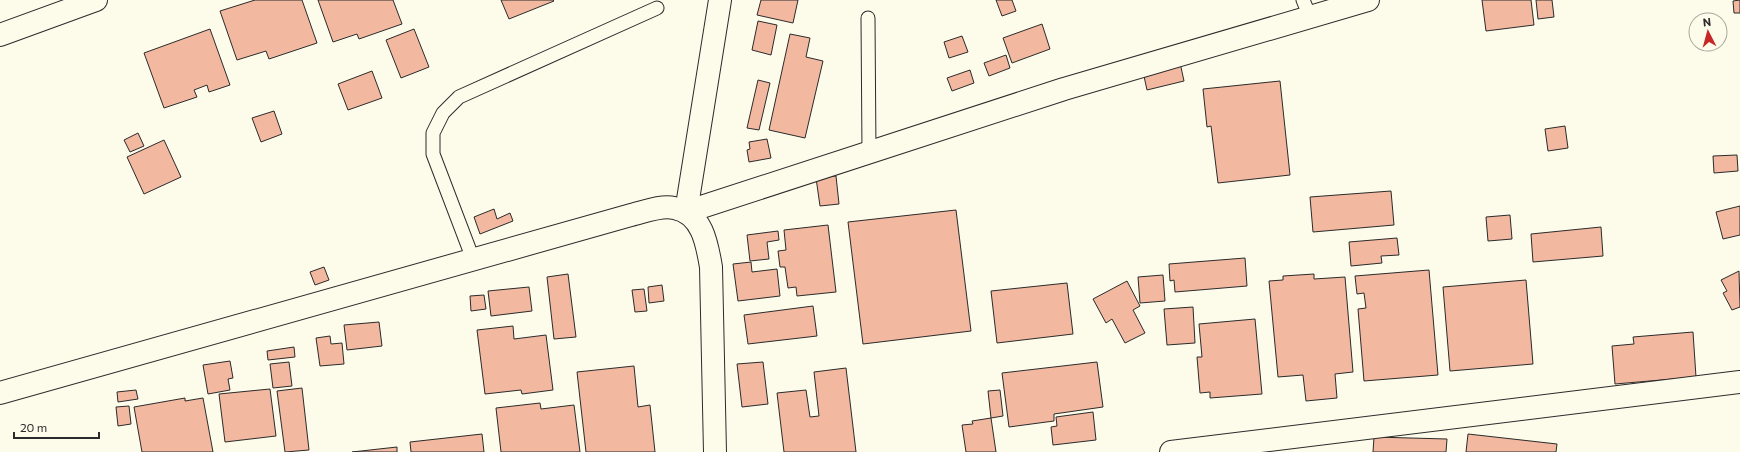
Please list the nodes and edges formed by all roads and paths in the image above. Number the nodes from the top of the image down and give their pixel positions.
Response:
1 (96, 0) edge
2 (720, 0) edge
3 (1368, 0) edge
4 (657, 8) dead end
5 (1306, 8) edge
6 (868, 18) dead end
7 (0, 35) edge
8 (869, 153) junction
9 (686, 212) junction
10 (473, 259) junction
11 (1740, 382) edge
12 (0, 393) edge
13 (715, 452) edge
14 (1171, 452) edge

1 - 7 street
2 - 9 street
3 - 5 street
4 - 10 lane
5 - 8 street
6 - 8 lane
8 - 9 street
9 - 10 street
9 - 13 street
10 - 12 street
11 - 14 street

